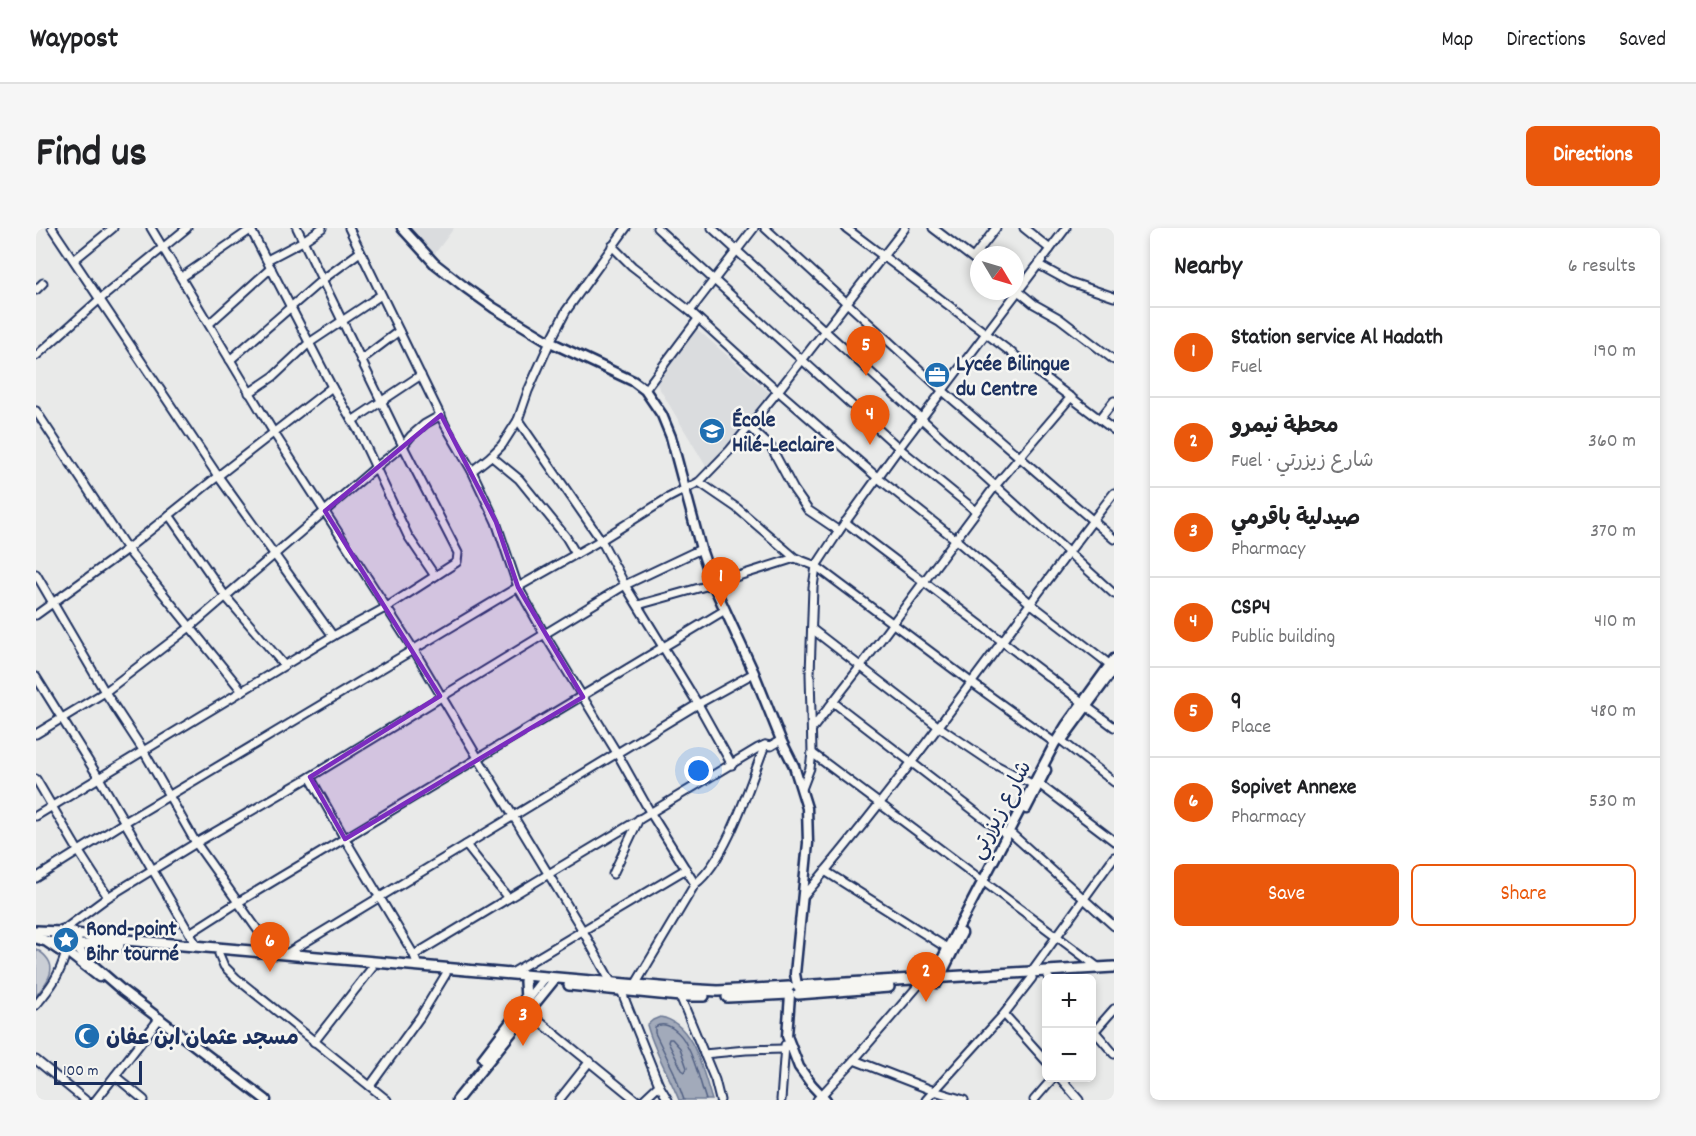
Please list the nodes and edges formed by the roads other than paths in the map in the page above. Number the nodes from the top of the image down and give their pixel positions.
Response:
1 (51, 228) edge
2 (113, 228) edge
3 (151, 228) edge
4 (187, 228) edge
5 (297, 228) edge
6 (322, 228) edge
7 (349, 228) edge
8 (402, 228) edge
9 (626, 228) edge
10 (657, 228) edge
11 (712, 228) edge
12 (754, 228) edge
13 (765, 228) edge
14 (846, 228) edge
15 (905, 228) edge
16 (933, 228) edge
17 (996, 228) edge
18 (1024, 228) edge
19 (1066, 228) edge
20 (251, 229) edge
21 (303, 241) junction
22 (612, 246) junction
23 (985, 246) edge
24 (163, 247) junction
25 (1050, 249) junction
26 (736, 250) junction
27 (360, 252) junction
28 (883, 256) junction
29 (970, 256) edge
30 (74, 260) junction
31 (267, 260) junction
32 (1039, 265) junction
33 (271, 268) junction
34 (182, 277) junction
35 (322, 280) junction
36 (714, 280) junction
37 (1024, 282) edge
38 (43, 283) dead end
39 (36, 290) edge
40 (381, 295) junction
41 (1024, 295) edge
42 (1114, 297) edge
43 (100, 299) junction
44 (1010, 300) edge
45 (846, 303) junction
46 (290, 307) junction
47 (690, 311) junction
48 (698, 319) junction
49 (342, 321) junction
50 (209, 324) junction
51 (399, 331) junction
52 (825, 332) junction
53 (986, 334) junction
54 (550, 342) junction
55 (309, 343) junction
56 (36, 356) edge
57 (362, 359) junction
58 (230, 360) junction
59 (1114, 360) edge
60 (802, 361) junction
61 (421, 375) junction
62 (332, 387) junction
63 (645, 390) junction
64 (778, 391) junction
65 (943, 391) junction
66 (249, 393) junction
67 (1071, 398) junction
68 (382, 400) junction
69 (1114, 401) edge
70 (36, 411) edge
71 (441, 415) junction
72 (922, 419) junction
73 (1100, 419) junction
74 (518, 420) junction
75 (352, 421) junction
76 (748, 427) junction
77 (1114, 430) edge
78 (274, 433) junction
79 (403, 446) junction
80 (899, 448) junction
81 (491, 456) junction
82 (1019, 457) junction
83 (375, 468) junction
84 (472, 471) junction
85 (218, 476) junction
86 (878, 478) junction
87 (699, 482) junction
88 (996, 485) junction
89 (685, 489) junction
90 (1114, 493) edge
91 (325, 511) junction
92 (976, 511) junction
93 (169, 515) junction
94 (1093, 520) junction
95 (845, 522) junction
96 (839, 531) junction
97 (956, 539) junction
98 (1114, 539) edge
99 (601, 540) junction
100 (127, 549) junction
101 (701, 549) junction
102 (1068, 552) junction
103 (576, 554) junction
104 (275, 555) junction
105 (795, 558) junction
106 (816, 566) junction
107 (36, 574) edge
108 (435, 576) junction
109 (924, 581) junction
110 (713, 584) junction
111 (625, 585) junction
112 (518, 587) junction
113 (1114, 594) edge
114 (226, 597) junction
115 (54, 603) junction
116 (1030, 603) junction
117 (638, 605) junction
118 (387, 607) junction
119 (725, 610) junction
120 (36, 615) edge
121 (893, 624) junction
122 (190, 627) junction
123 (812, 629) junction
124 (545, 635) junction
125 (333, 636) junction
126 (1002, 640) junction
127 (664, 648) junction
128 (414, 651) junction
129 (1113, 665) edge
130 (284, 666) junction
131 (861, 666) junction
132 (754, 672) junction
133 (36, 677) edge
134 (972, 683) junction
135 (242, 691) junction
136 (105, 692) junction
137 (441, 696) junction
138 (583, 697) junction
139 (834, 702) junction
140 (698, 704) junction
141 (1084, 704) junction
142 (61, 718) junction
143 (939, 727) junction
144 (1114, 727) edge
145 (812, 729) junction
146 (36, 734) edge
147 (781, 740) junction
148 (1058, 742) junction
149 (765, 745) junction
150 (143, 750) junction
151 (617, 753) junction
152 (812, 753) junction
153 (477, 758) junction
154 (912, 762) junction
155 (732, 765) junction
156 (99, 777) junction
157 (309, 777) junction
158 (36, 779) edge
159 (1114, 782) edge
160 (1036, 784) junction
161 (802, 789) junction
162 (169, 797) junction
163 (879, 804) junction
164 (53, 806) junction
165 (650, 812) junction
166 (36, 816) edge
167 (512, 816) junction
168 (639, 819) junction
169 (126, 822) junction
170 (1010, 836) junction
171 (345, 839) junction
172 (1114, 841) edge
173 (196, 843) junction
174 (466, 845) junction
175 (79, 852) junction
176 (1114, 857) edge
177 (686, 869) junction
178 (153, 871) junction
179 (825, 871) junction
180 (549, 874) junction
181 (613, 874) dead end
182 (36, 878) edge
183 (985, 882) junction
184 (695, 884) junction
185 (804, 896) junction
186 (108, 897) junction
187 (380, 898) junction
188 (508, 898) junction
189 (1083, 898) junction
190 (237, 903) junction
191 (1114, 926) edge
192 (61, 931) junction
193 (583, 931) junction
194 (36, 932) edge
195 (190, 933) junction
196 (75, 934) junction
197 (1056, 936) junction
198 (76, 946) junction
199 (196, 946) junction
200 (947, 948) junction
201 (64, 951) junction
202 (273, 953) junction
203 (219, 954) junction
204 (285, 954) junction
205 (414, 955) junction
206 (418, 966) junction
207 (1114, 967) edge
208 (372, 968) junction
209 (1099, 968) junction
210 (1114, 972) edge
211 (446, 974) junction
212 (1092, 974) edge
213 (510, 975) junction
214 (1031, 975) junction
215 (1042, 977) edge
216 (525, 981) junction
217 (548, 981) junction
218 (930, 981) junction
219 (611, 982) junction
220 (634, 985) junction
221 (621, 990) junction
222 (793, 990) junction
223 (123, 991) junction
224 (680, 996) junction
225 (526, 1001) junction
226 (36, 1005) edge
227 (1114, 1009) edge
228 (528, 1011) junction
229 (1004, 1014) junction
230 (160, 1018) junction
231 (1095, 1028) edge
232 (1096, 1035) edge
233 (787, 1036) junction
234 (314, 1042) junction
235 (784, 1049) junction
236 (704, 1054) junction
237 (1114, 1054) edge
238 (1042, 1056) edge
239 (36, 1060) edge
240 (854, 1060) junction
241 (590, 1061) junction
242 (115, 1077) junction
243 (1049, 1082) edge
244 (1064, 1082) edge
245 (659, 1084) junction
246 (370, 1086) junction
247 (934, 1091) junction
248 (822, 1099) edge
249 (86, 1100) edge
250 (96, 1100) edge
251 (144, 1100) edge
252 (266, 1100) edge
253 (387, 1100) edge
254 (450, 1100) edge
255 (457, 1100) edge
256 (559, 1100) edge
257 (636, 1100) edge
258 (643, 1100) edge
259 (668, 1100) edge
260 (720, 1100) edge
261 (781, 1100) edge
262 (926, 1100) edge
263 (964, 1100) edge
264 (1034, 1100) edge
265 (1079, 1100) edge

1 - 30 street
2 - 30 street
3 - 24 street
4 - 24 street
5 - 21 street
6 - 21 street
7 - 27 street
8 - 54 street
9 - 22 street
10 - 36 street
11 - 26 street
12 - 26 street
13 - 45 street
14 - 28 street
15 - 28 street
16 - 29 street
17 - 23 street
18 - 25 street
19 - 25 street
20 - 31 street
20 - 34 street
21 - 31 street
21 - 35 street
22 - 47 street
22 - 54 street
24 - 34 street
24 - 43 street
25 - 32 street
26 - 36 street
26 - 52 street
27 - 35 street
27 - 40 street
28 - 45 street
28 - 53 street
30 - 43 street
31 - 33 street
32 - 37 street
32 - 42 street
33 - 46 street
33 - 50 street
34 - 50 street
35 - 46 street
35 - 49 street
36 - 47 street
36 - 60 street
38 - 39 street
40 - 49 street
40 - 51 street
41 - 59 street
43 - 56 street
43 - 85 street
44 - 53 street
45 - 52 street
45 - 65 street
46 - 55 street
46 - 58 street
47 - 48 street
48 - 63 street
48 - 64 street
49 - 55 street
49 - 57 street
50 - 58 street
51 - 57 street
51 - 61 street
52 - 60 street
52 - 72 street
53 - 65 street
53 - 67 street
54 - 63 street
54 - 74 street
55 - 62 street
55 - 66 street
57 - 68 street
58 - 66 street
60 - 64 street
60 - 80 street
61 - 68 street
61 - 71 street
62 - 75 street
62 - 78 street
63 - 89 street
64 - 76 street
64 - 86 street
65 - 72 street
65 - 82 street
66 - 78 street
67 - 73 street
67 - 82 street
68 - 75 street
68 - 79 street
69 - 73 street
70 - 100 street
71 - 79 street
71 - 84 street
72 - 80 street
72 - 88 street
73 - 77 street
74 - 81 street
74 - 99 street
75 - 83 street
76 - 87 street
76 - 96 street
78 - 85 street
78 - 91 street
79 - 83 street
79 - 108 street
80 - 86 street
80 - 92 street
81 - 84 street
81 - 103 street
82 - 88 street
82 - 94 street
83 - 91 street
83 - 108 street
84 - 112 street
85 - 93 street
85 - 104 street
86 - 95 street
86 - 97 street
87 - 89 street
87 - 105 street
88 - 92 street
88 - 102 street
89 - 99 street
89 - 101 street
90 - 94 street
91 - 104 street
91 - 118 street
92 - 97 street
93 - 100 street
93 - 114 street
94 - 98 street
94 - 102 street
95 - 96 street
95 - 109 street
96 - 106 street
97 - 109 street
97 - 116 street
99 - 103 street
99 - 111 street
100 - 115 street
100 - 122 street
101 - 110 street
101 - 111 street
102 - 113 street
102 - 116 street
103 - 112 street
104 - 114 street
104 - 125 street
105 - 106 street
105 - 110 street
106 - 121 street
106 - 123 street
107 - 115 street
108 - 118 street
109 - 121 street
109 - 126 street
110 - 117 street
110 - 119 street
111 - 117 street
111 - 124 street
112 - 124 street
112 - 128 street
114 - 122 street
114 - 130 street
115 - 120 street
115 - 136 street
116 - 126 street
116 - 129 street
117 - 127 street
118 - 125 street
118 - 128 street
119 - 127 street
119 - 132 street
121 - 131 street
121 - 134 street
122 - 135 street
122 - 136 street
123 - 131 street
123 - 145 street
124 - 137 street
124 - 138 street
125 - 130 street
126 - 134 street
126 - 141 street
127 - 138 street
127 - 140 street
128 - 137 street
128 - 162 street
129 - 141 street, شارع زيزرتي
130 - 135 street
131 - 139 street
131 - 143 street
132 - 140 street
132 - 147 street
133 - 142 street
134 - 143 street
134 - 148 street
135 - 150 street
136 - 142 street
136 - 150 street
137 - 153 street
137 - 157 street
138 - 151 street
138 - 153 street
139 - 145 street
139 - 154 street
140 - 151 street
140 - 155 street
141 - 144 street
141 - 148 street, شارع زيزرتي
142 - 146 street
142 - 156 street
143 - 154 street
143 - 160 street
145 - 152 street
147 - 149 street
147 - 161 street
148 - 159 street
148 - 160 street, شارع زيزرتي
149 - 155 street
149 - 184 street
150 - 156 street
150 - 162 street
151 - 165 street
151 - 167 street
152 - 161 street
152 - 163 street
153 - 167 street
153 - 171 street
154 - 163 street
154 - 170 street
155 - 165 street
156 - 164 street
156 - 169 street
157 - 171 street
157 - 173 street
158 - 164 street
160 - 170 street, شارع زيزرتي
160 - 172 street
161 - 185 street
162 - 169 street
162 - 173 street
163 - 179 street
163 - 183 street
164 - 166 street
164 - 175 street
165 - 168 street
165 - 177 street
167 - 174 street
167 - 180 street
168 - 180 street
168 - 181 street
169 - 175 street
169 - 178 street
170 - 183 street, شارع زيزرتي
170 - 189 street
171 - 187 street
171 - 190 street
173 - 178 street
173 - 190 street
174 - 187 street
174 - 188 street
175 - 182 street
175 - 186 street
176 - 189 street
177 - 184 street
177 - 193 street
178 - 186 street
178 - 195 street
179 - 185 street
179 - 200 street
180 - 188 street
180 - 193 street
183 - 197 street
183 - 200 street, شارع زيزرتي
183 - 218 street, شارع زيزرتي
184 - 220 street
185 - 222 street
186 - 192 street
187 - 204 street
187 - 205 street
188 - 205 street
189 - 191 street
189 - 197 street
190 - 195 street
190 - 202 street
192 - 194 main road
192 - 196 main road
192 - 201 main road
193 - 213 street
193 - 219 street
194 - 201 main road
195 - 199 street
196 - 198 main road
196 - 199 main road
197 - 209 street
197 - 214 street
198 - 201 main road
198 - 203 main road
198 - 223 street
199 - 202 main road
200 - 218 street, شارع زيزرتي
201 - 223 street
201 - 226 street
202 - 204 main road
203 - 208 main road
203 - 234 street
204 - 206 main road
205 - 206 street
206 - 213 main road
207 - 209 main road
208 - 211 main road
208 - 234 street
209 - 214 main road
210 - 212 main road
211 - 216 main road
211 - 246 street
213 - 217 main road
214 - 215 main road
214 - 218 main road
214 - 229 street
216 - 217 main road
216 - 225 main road
217 - 219 main road
217 - 221 main road
217 - 225 street
217 - 228 street
218 - 222 main road
218 - 240 street
219 - 220 main road
220 - 222 main road
221 - 224 main road
221 - 245 street
222 - 224 main road
222 - 233 street
223 - 230 street
224 - 236 street
225 - 254 street
227 - 231 street
228 - 241 street
228 - 255 street
229 - 238 street
229 - 247 street
230 - 242 street
230 - 252 street
232 - 237 street
233 - 235 street
233 - 248 street
234 - 246 street
235 - 236 street
235 - 261 street
236 - 260 street
239 - 249 street
240 - 247 street
240 - 248 street
241 - 256 street
241 - 257 street
242 - 250 street
242 - 251 street
243 - 264 street
244 - 265 street
245 - 258 street
245 - 259 street
246 - 253 street
247 - 262 street
247 - 263 street

